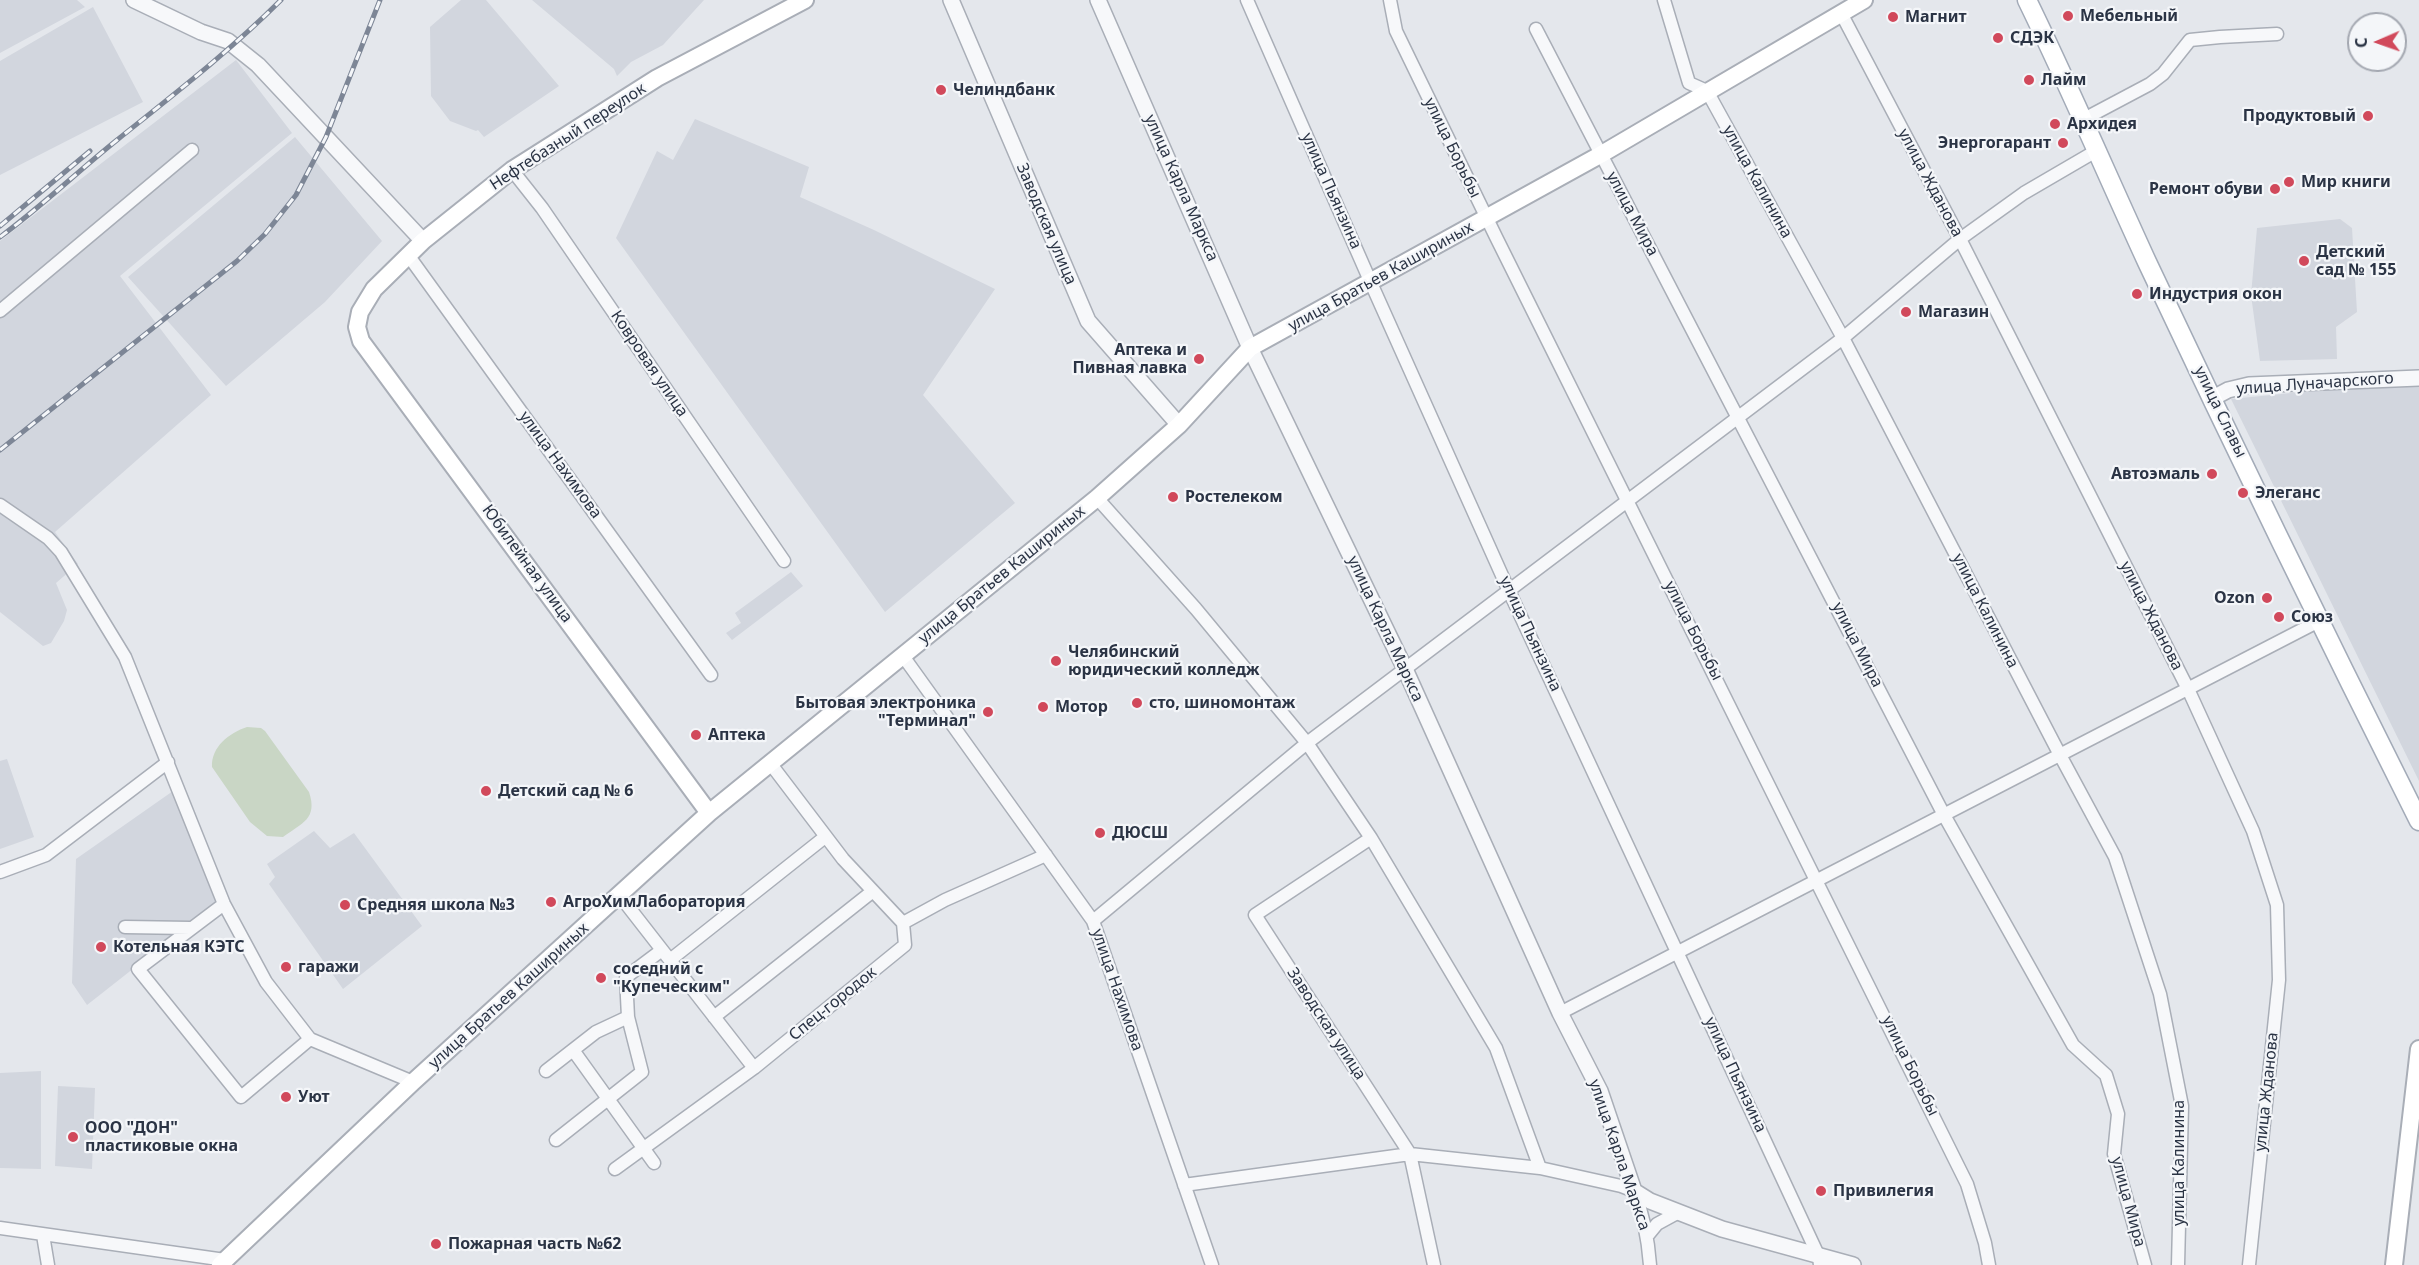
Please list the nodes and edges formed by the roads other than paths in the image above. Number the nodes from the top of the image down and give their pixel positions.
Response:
1 (134, 0) edge
2 (805, 0) edge
3 (951, 0) edge
4 (1098, 0) edge
5 (1247, 0) edge
6 (1390, 0) edge
7 (1664, 0) edge
8 (1864, 0) edge
9 (2027, 0) edge
10 (1840, 13) junction
11 (1536, 29) dead end
12 (2277, 34) dead end
13 (1707, 91) junction
14 (2084, 119) junction
15 (192, 150) dead end
16 (2096, 151) junction
17 (1600, 155) junction
18 (512, 170) junction
19 (1487, 218) junction
20 (1960, 239) junction
21 (423, 241) junction
22 (408, 255) junction
23 (1371, 283) junction
24 (0, 311) edge
25 (360, 312) joint
26 (1843, 338) junction
27 (1250, 348) junction
28 (2419, 378) edge
29 (2213, 398) junction
30 (1739, 416) junction
31 (1179, 425) junction
32 (1097, 498) junction
33 (1628, 501) junction
34 (0, 505) edge
35 (784, 561) dead end
36 (1509, 591) junction
37 (2319, 621) junction
38 (903, 656) junction
39 (1405, 669) junction
40 (711, 675) dead end
41 (2188, 689) junction
42 (1307, 743) junction
43 (2060, 755) junction
44 (168, 762) junction
45 (770, 763) junction
46 (710, 813) junction
47 (1944, 814) junction
48 (2419, 821) edge
49 (825, 837) junction
50 (1371, 838) junction
51 (1046, 855) junction
52 (0, 872) edge
53 (1817, 881) junction
54 (873, 891) junction
55 (620, 896) junction
56 (224, 904) junction
57 (1093, 921) junction
58 (903, 923) junction
59 (125, 927) dead end
60 (190, 928) junction
61 (1679, 953) junction
62 (666, 955) junction
63 (1560, 1013) junction
64 (628, 1017) junction
65 (714, 1017) junction
66 (310, 1039) junction
67 (2419, 1049) edge
68 (573, 1050) junction
69 (754, 1068) junction
70 (546, 1071) dead end
71 (413, 1082) junction
72 (608, 1100) junction
73 (556, 1140) dead end
74 (642, 1149) junction
75 (1410, 1154) junction
76 (654, 1163) dead end
77 (1540, 1168) junction
78 (615, 1169) dead end
79 (1184, 1185) junction
80 (1634, 1191) junction
81 (1679, 1212) junction
82 (0, 1228) edge
83 (43, 1235) junction
84 (1648, 1235) junction
85 (1820, 1261) edge
86 (223, 1262) edge
87 (48, 1265) edge
88 (1212, 1265) edge
89 (1434, 1265) edge
90 (1650, 1265) edge
91 (1853, 1265) edge
92 (1989, 1265) edge
93 (2145, 1265) edge
94 (2178, 1265) edge
95 (2249, 1265) edge
96 (2394, 1265) edge

1 - 21 street
2 - 18 main road, Нефтебазный переулок
3 - 31 street, Заводская улица
4 - 27 street, улица Карла Маркса
5 - 23 street, улица Пьянзина
6 - 19 street, улица Борьбы
7 - 13 street, улица Калинина
8 - 10 main road, улица Братьев Кашириных
9 - 14 main road, улица Славы
10 - 13 main road, улица Братьев Кашириных
10 - 20 street, улица Жданова
11 - 17 street, улица Мира
12 - 14 street
13 - 17 main road, улица Братьев Кашириных
13 - 26 street, улица Калинина
14 - 16 main road, улица Славы
15 - 24 street
16 - 20 street
16 - 29 main road, улица Славы
17 - 19 main road, улица Братьев Кашириных
17 - 30 street, улица Мира
18 - 21 main road, Нефтебазный переулок
18 - 35 street, Ковровая улица
19 - 23 main road, улица Братьев Кашириных
19 - 33 street, улица Борьбы
20 - 26 street
20 - 41 street, улица Жданова
21 - 22 main road, Нефтебазный переулок
22 - 25 main road, Нефтебазный переулок
22 - 40 street, улица Нахимова
23 - 27 main road, улица Братьев Кашириных
23 - 36 street, улица Пьянзина
25 - 46 main road, Юбилейная улица
26 - 30 street
26 - 43 street, улица Калинина
27 - 31 main road, улица Братьев Кашириных
27 - 39 street, улица Карла Маркса
28 - 29 street, улица Луначарского
29 - 37 main road, улица Славы
30 - 33 street
30 - 47 street, улица Мира
31 - 32 main road, улица Братьев Кашириных
32 - 38 main road, улица Братьев Кашириных
32 - 42 street
33 - 36 street
33 - 53 street, улица Борьбы
34 - 44 street
36 - 39 street
36 - 61 street, улица Пьянзина
37 - 41 street
37 - 48 main road, улица Славы
38 - 45 main road, улица Братьев Кашириных
38 - 51 street, улица Нахимова
39 - 42 street
39 - 63 street, улица Карла Маркса
41 - 43 street
41 - 95 street, улица Жданова
42 - 50 street
42 - 57 street
43 - 47 street
43 - 94 street, улица Калинина
44 - 52 street
44 - 56 street
45 - 46 main road, улица Братьев Кашириных
45 - 49 street
46 - 55 main road, улица Братьев Кашириных
47 - 53 street
47 - 93 street, улица Мира
49 - 54 street
49 - 62 street
50 - 75 street, Заводская улица
50 - 77 street
51 - 57 street, улица Нахимова
51 - 58 street
53 - 61 street
53 - 92 street, улица Борьбы
54 - 58 street
54 - 65 street
55 - 62 street
55 - 71 main road, улица Братьев Кашириных
56 - 60 street
56 - 66 street
57 - 79 street, улица Нахимова
58 - 69 street, Спец-городок
59 - 60 street
60 - 66 street
61 - 63 street
61 - 85 street, улица Пьянзина
62 - 64 street
62 - 65 street
63 - 80 street, улица Карла Маркса
64 - 68 street
64 - 72 street
65 - 69 street
66 - 71 street
67 - 96 main road
68 - 70 street
68 - 72 street
69 - 74 street, Спец-городок
71 - 86 main road, улица Братьев Кашириных
72 - 73 street
72 - 74 street
74 - 76 street
74 - 78 street, Спец-городок
75 - 77 street
75 - 79 street
75 - 89 street, Заводская улица
77 - 80 street
79 - 88 street, улица Нахимова
80 - 81 street
80 - 84 street, улица Карла Маркса
81 - 84 street
81 - 85 street
82 - 83 street
83 - 86 street
83 - 87 street
84 - 90 street, улица Карла Маркса
85 - 91 street

